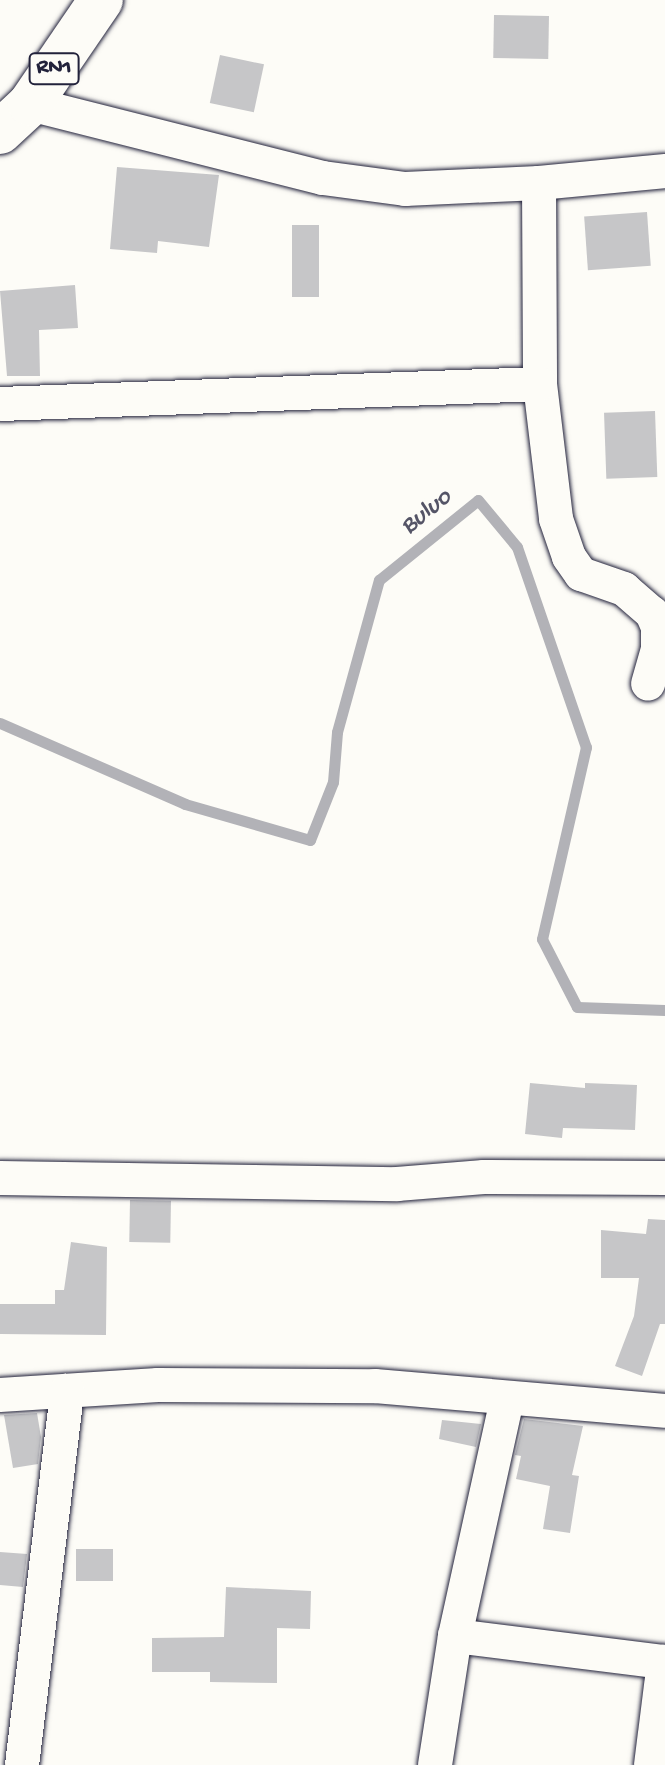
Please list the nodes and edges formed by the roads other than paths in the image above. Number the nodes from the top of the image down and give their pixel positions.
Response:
1 (101, 0) edge
2 (15, 118) edge
3 (665, 171) edge
4 (539, 183) junction
5 (540, 384) junction
6 (0, 404) edge
7 (648, 684) dead end
8 (0, 1178) edge
9 (665, 1178) edge
10 (67, 1391) junction
11 (0, 1395) edge
12 (507, 1400) junction
13 (665, 1411) edge
14 (455, 1636) junction
15 (664, 1662) edge
16 (15, 1745) edge
17 (435, 1765) edge
18 (651, 1765) edge

1 - 2 highway, RN1
2 - 4 street
3 - 4 street
4 - 5 street
5 - 6 street
5 - 7 street
8 - 9 street
10 - 11 street
10 - 12 street
10 - 16 street
12 - 13 street
12 - 14 street
14 - 15 street
14 - 17 street
15 - 18 street

